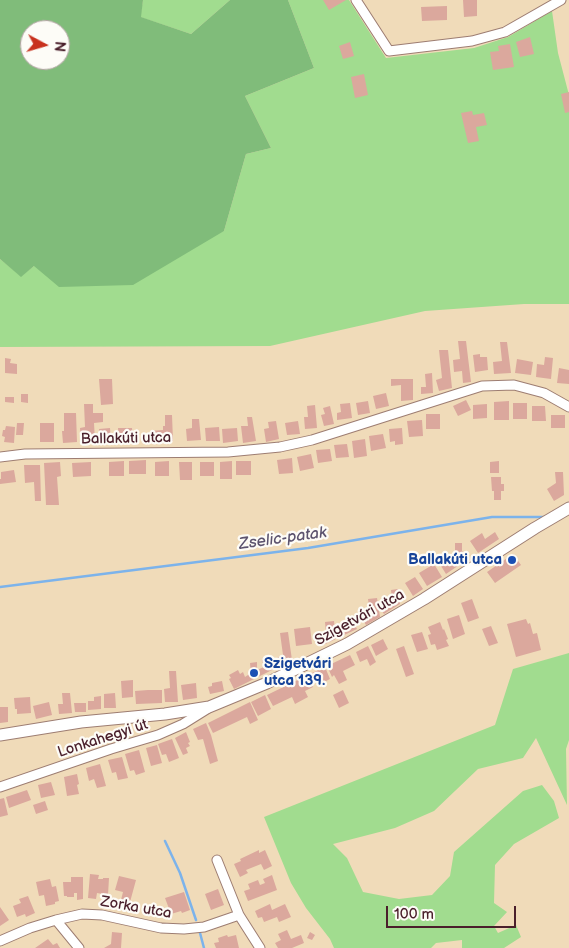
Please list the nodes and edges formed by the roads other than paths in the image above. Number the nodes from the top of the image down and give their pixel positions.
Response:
1 (356, 0) edge
2 (561, 0) edge
3 (569, 406) edge
4 (0, 457) edge
5 (569, 508) edge
6 (209, 707) junction
7 (0, 735) edge
8 (0, 788) edge
9 (217, 860) dead end
10 (240, 915) junction
11 (56, 920) junction
12 (0, 941) edge
13 (78, 948) edge
14 (260, 948) edge

1 - 2 street
3 - 4 street, Ballakúti utca
5 - 6 street, Szigetvári utca
6 - 7 street, Szigetvári utca
6 - 8 street, Lonkahegyi út
9 - 10 street
10 - 11 street, Zorka utca
10 - 14 street
11 - 12 street, Zorka utca
11 - 13 street

